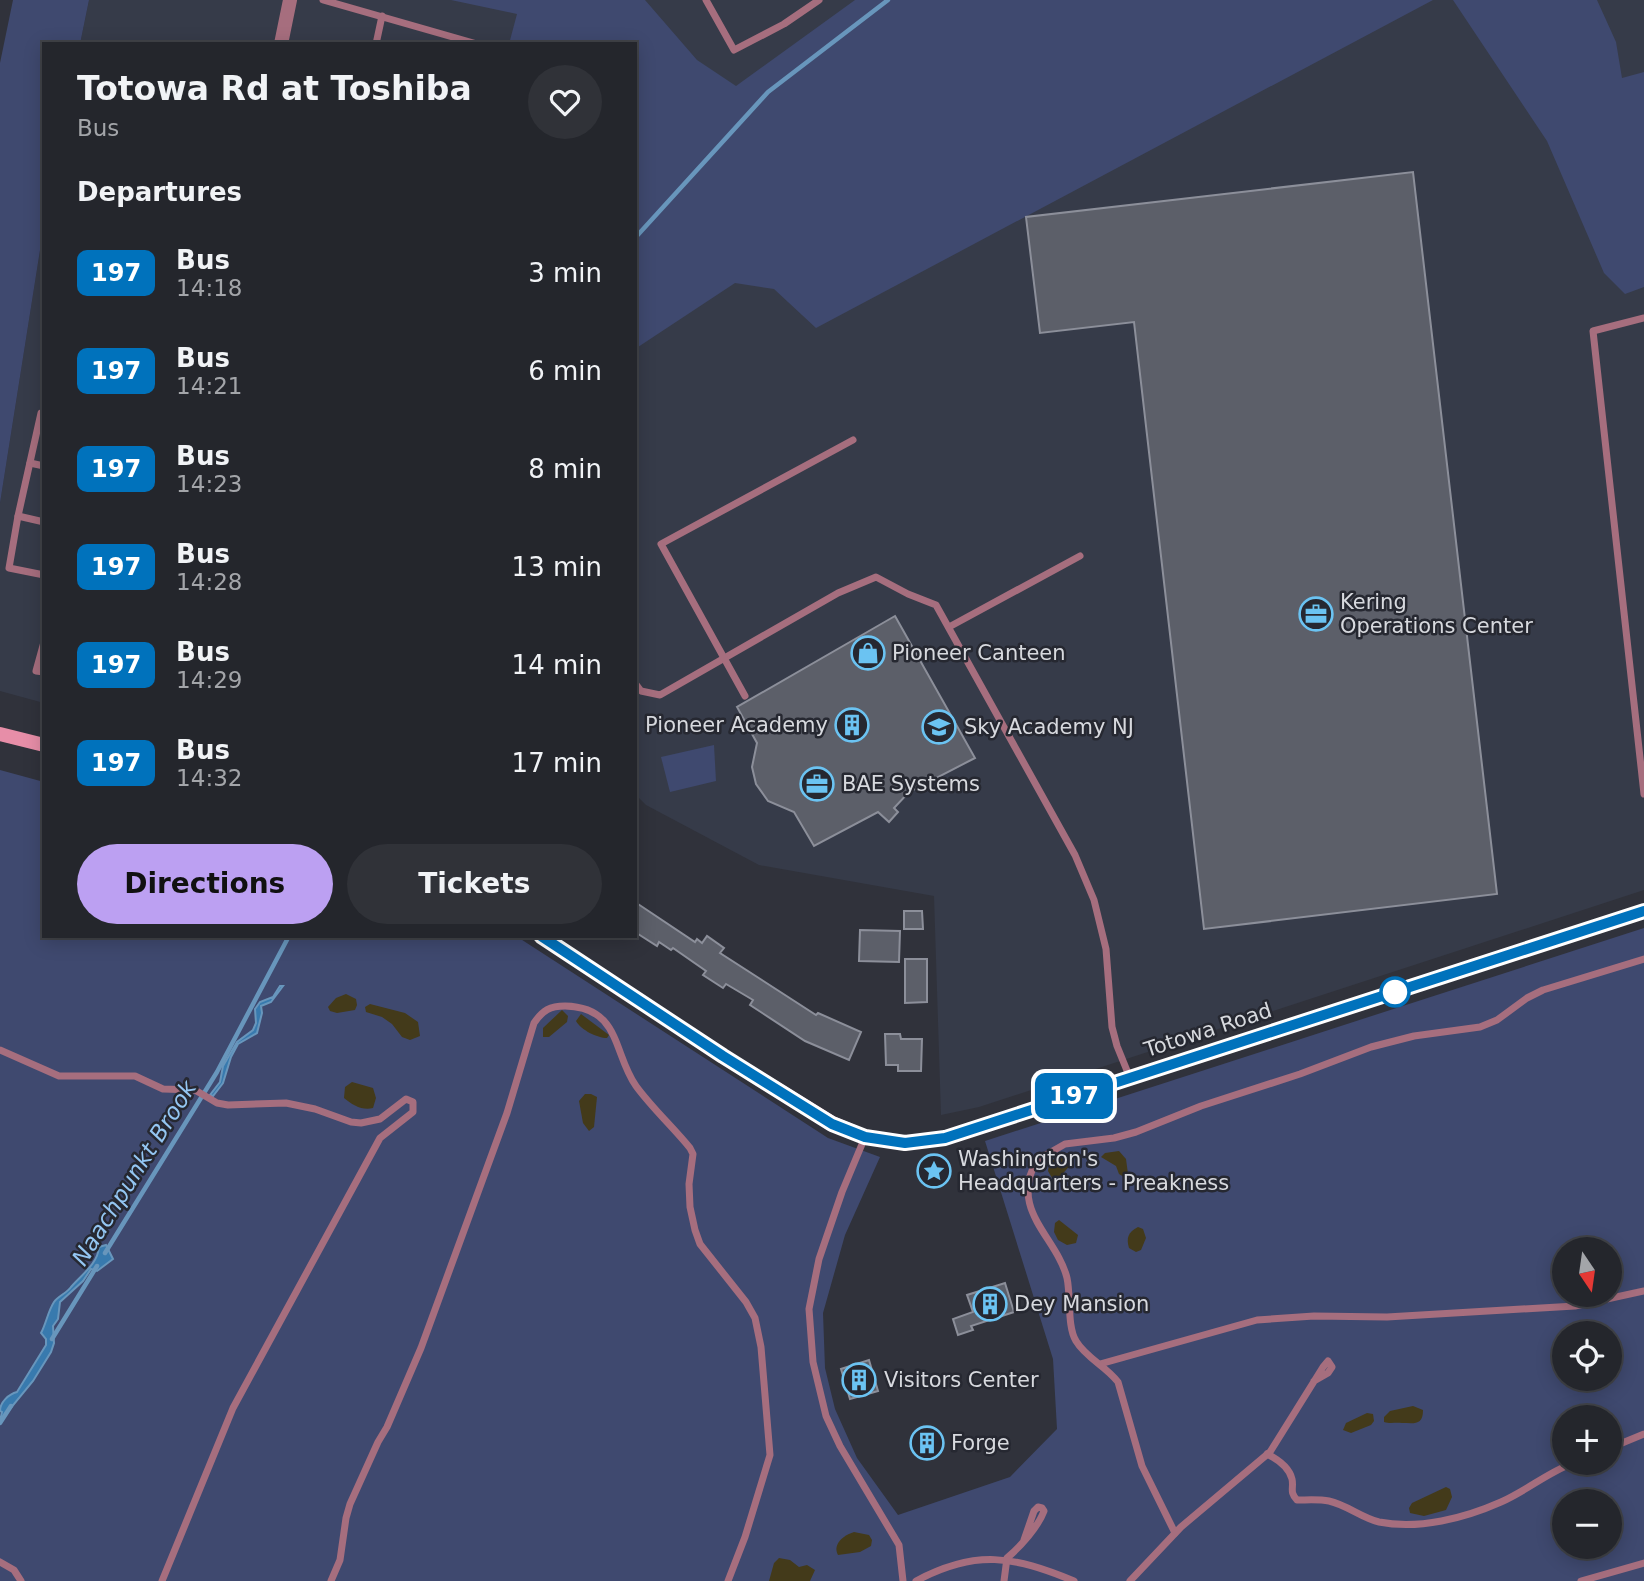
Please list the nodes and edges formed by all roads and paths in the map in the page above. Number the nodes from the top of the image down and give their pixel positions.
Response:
1 (290, 0) edge
2 (323, 0) edge
3 (706, 0) edge
4 (818, 0) edge
5 (382, 16) junction
6 (281, 42) edge
7 (376, 42) edge
8 (470, 42) edge
9 (1644, 318) edge
10 (42, 413) edge
11 (853, 440) dead end
12 (30, 463) junction
13 (42, 466) edge
14 (18, 516) junction
15 (42, 522) edge
16 (1080, 556) dead end
17 (42, 575) edge
18 (949, 627) junction
19 (42, 649) edge
20 (726, 659) junction
21 (42, 672) edge
22 (637, 686) edge
23 (745, 696) dead end
24 (0, 734) edge
25 (42, 744) edge
26 (1644, 794) edge
27 (1644, 911) edge
28 (544, 938) edge
29 (1644, 960) edge
30 (0, 1049) edge
31 (1130, 1078) junction
32 (865, 1137) junction
33 (1644, 1291) edge
34 (1100, 1364) junction
35 (1314, 1381) dead end
36 (1644, 1434) edge
37 (1622, 1443) edge
38 (1268, 1454) junction
39 (1552, 1475) edge
40 (1175, 1534) junction
41 (1024, 1540) dead end
42 (1007, 1561) junction
43 (0, 1562) edge
44 (1644, 1563) edge
45 (21, 1581) edge
46 (162, 1581) edge
47 (331, 1581) edge
48 (728, 1581) edge
49 (903, 1581) edge
50 (916, 1581) edge
51 (1004, 1581) edge
52 (1074, 1581) edge
53 (1130, 1581) edge
54 (1581, 1581) edge

1 - 6 street
2 - 5 lane
3 - 4 lane
5 - 7 lane
5 - 8 lane
9 - 26 lane
10 - 12 lane
11 - 20 lane
12 - 13 lane
12 - 14 lane
14 - 15 lane
14 - 17 lane
16 - 18 lane
18 - 20 lane
18 - 31 lane
19 - 21 lane
20 - 22 lane
20 - 23 lane
24 - 25 main road
27 - 31 main road, Totowa Road
28 - 32 main road, Totowa Road
29 - 34 lane
30 - 46 lane
31 - 32 main road, Totowa Road
32 - 49 lane
33 - 34 lane
34 - 40 lane
35 - 38 lane
36 - 37 lane
38 - 39 lane
38 - 40 lane
40 - 53 lane
41 - 42 lane
42 - 50 lane
42 - 51 lane
42 - 52 lane
43 - 45 lane
44 - 54 lane
47 - 48 lane

